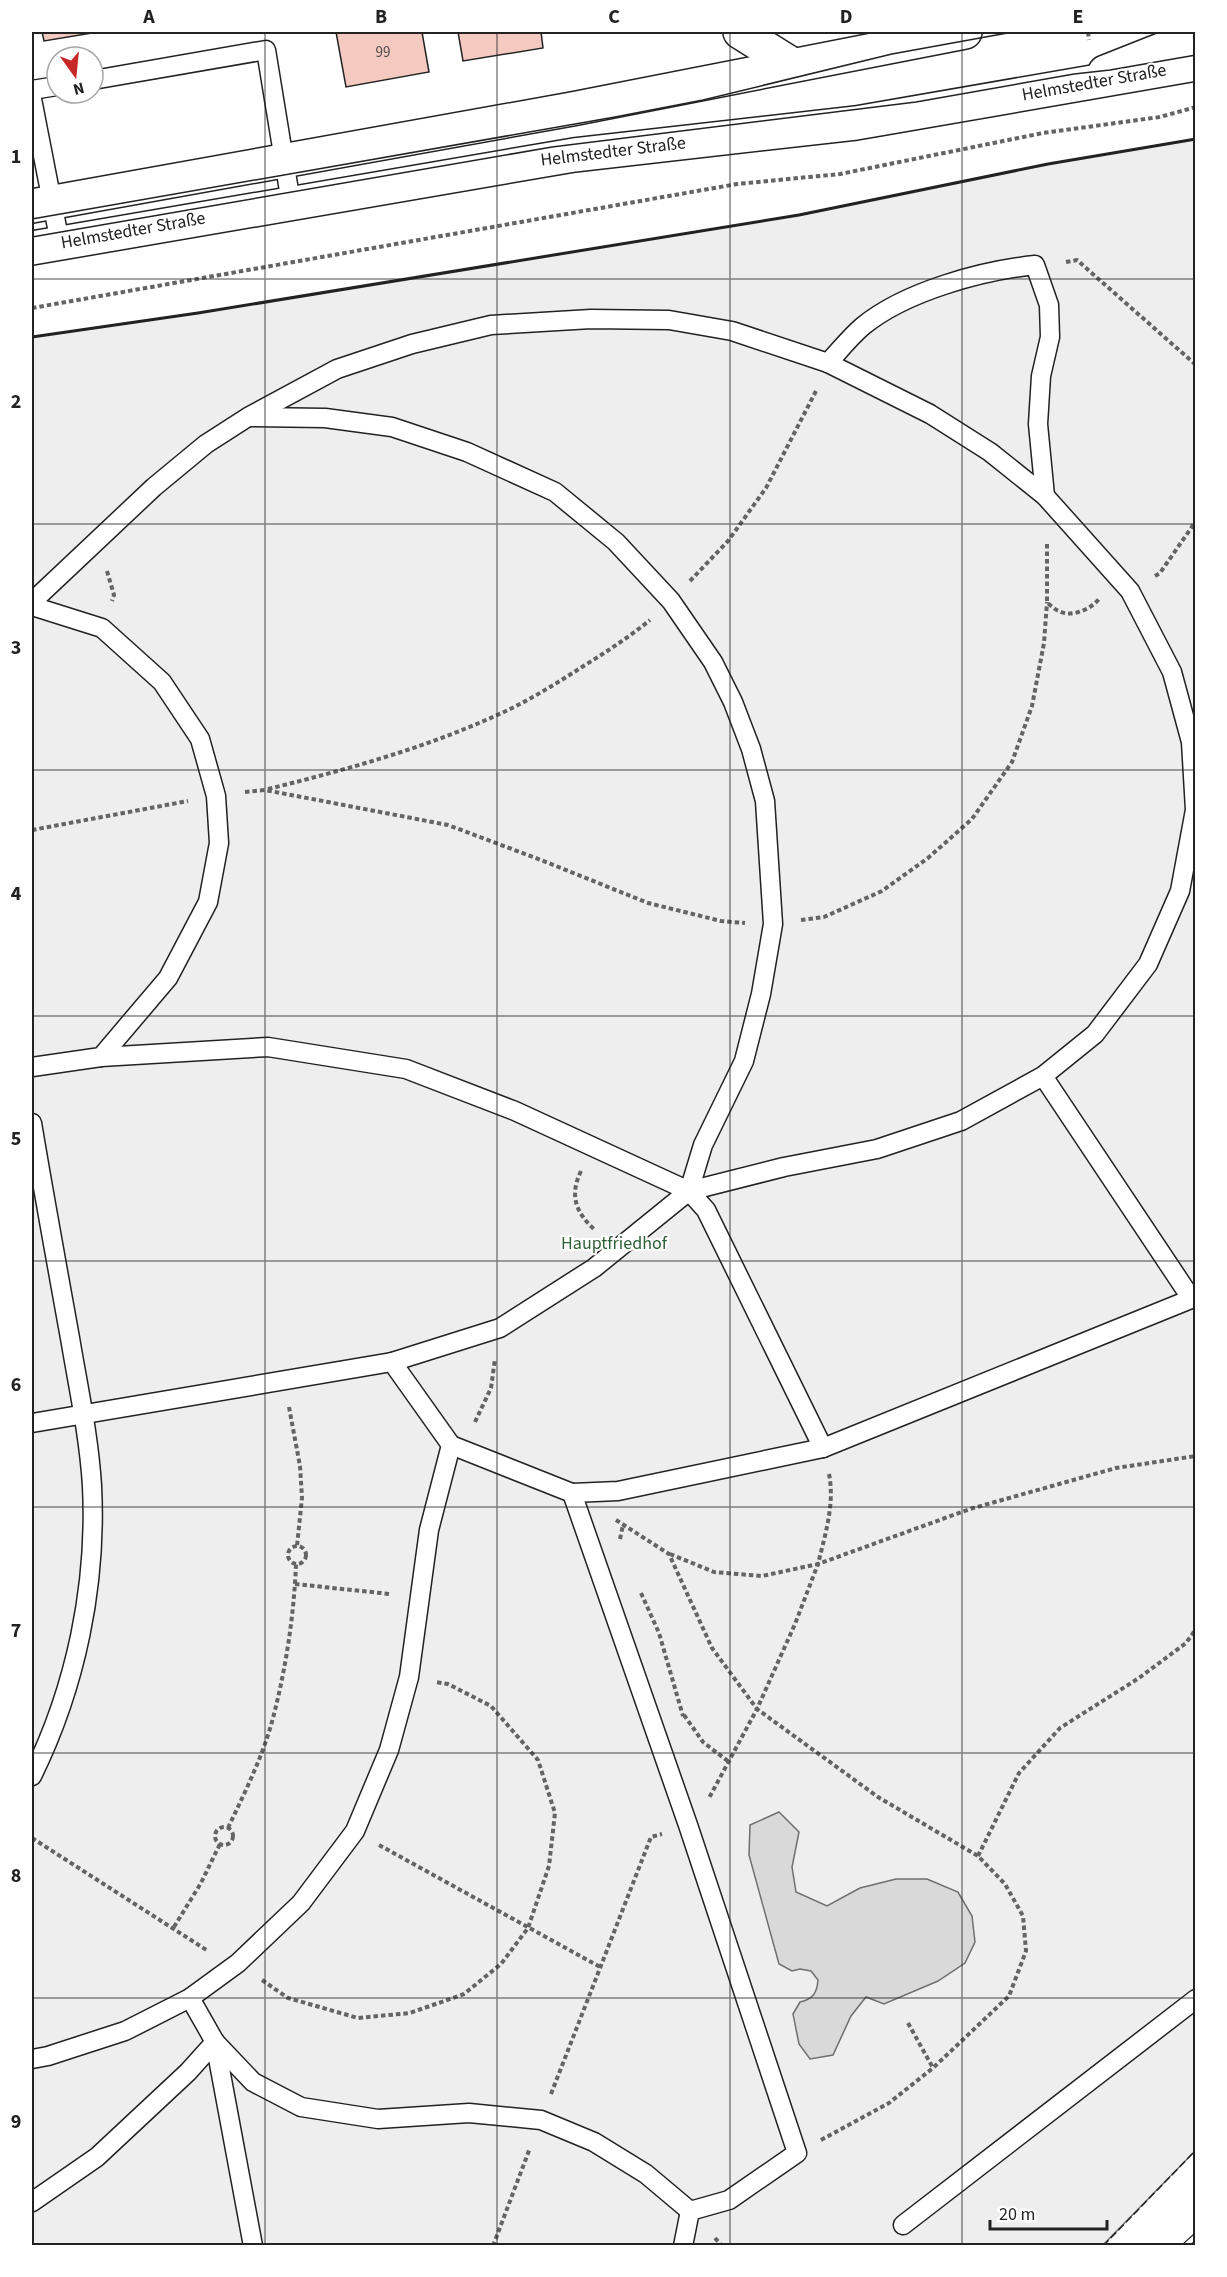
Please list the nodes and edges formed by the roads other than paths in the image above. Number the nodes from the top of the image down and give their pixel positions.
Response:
1 (740, 32) edge
2 (965, 32) edge
3 (1196, 36) edge
4 (1196, 64) edge
5 (793, 65) junction
6 (105, 78) edge
7 (1076, 84) junction
8 (32, 99) edge
9 (284, 159) junction
10 (291, 203) junction
11 (42, 204) edge
12 (46, 245) edge
13 (828, 363) junction
14 (248, 417) junction
15 (1045, 496) junction
16 (32, 602) edge
17 (32, 606) edge
18 (101, 1057) junction
19 (32, 1068) edge
20 (1043, 1076) junction
21 (32, 1123) edge
22 (689, 1191) junction
23 (1193, 1298) edge
24 (392, 1362) junction
25 (83, 1413) junction
26 (32, 1423) edge
27 (456, 1447) junction
28 (823, 1448) junction
29 (572, 1493) junction
30 (32, 1776) edge
31 (190, 1998) junction
32 (1196, 2000) edge
33 (215, 2042) junction
34 (32, 2059) edge
35 (32, 2202) edge
36 (690, 2211) junction
37 (903, 2225) dead end
38 (253, 2246) edge
39 (683, 2246) edge

1 - 5 main road
2 - 5 main road
3 - 7 main road
4 - 7 main road, Helmstedter Straße
5 - 9 main road
6 - 9 lane
7 - 10 main road, Helmstedter Straße
8 - 11 lane
9 - 10 lane
9 - 11 main road
10 - 12 main road, Helmstedter Straße
11 - 12 lane
13 - 14 lane
13 - 15 lane
13 - 15 lane
14 - 16 lane
14 - 22 lane
15 - 20 lane
17 - 18 lane
18 - 19 lane
18 - 22 lane
20 - 22 lane
20 - 23 lane
21 - 25 lane
22 - 24 lane
22 - 28 lane
23 - 28 lane
24 - 25 lane
24 - 27 lane
25 - 26 lane
25 - 30 lane
27 - 29 lane
27 - 31 lane
28 - 29 lane
29 - 36 lane
31 - 33 lane
31 - 34 lane
32 - 37 lane
33 - 35 lane
33 - 36 lane
33 - 38 lane
36 - 39 lane

